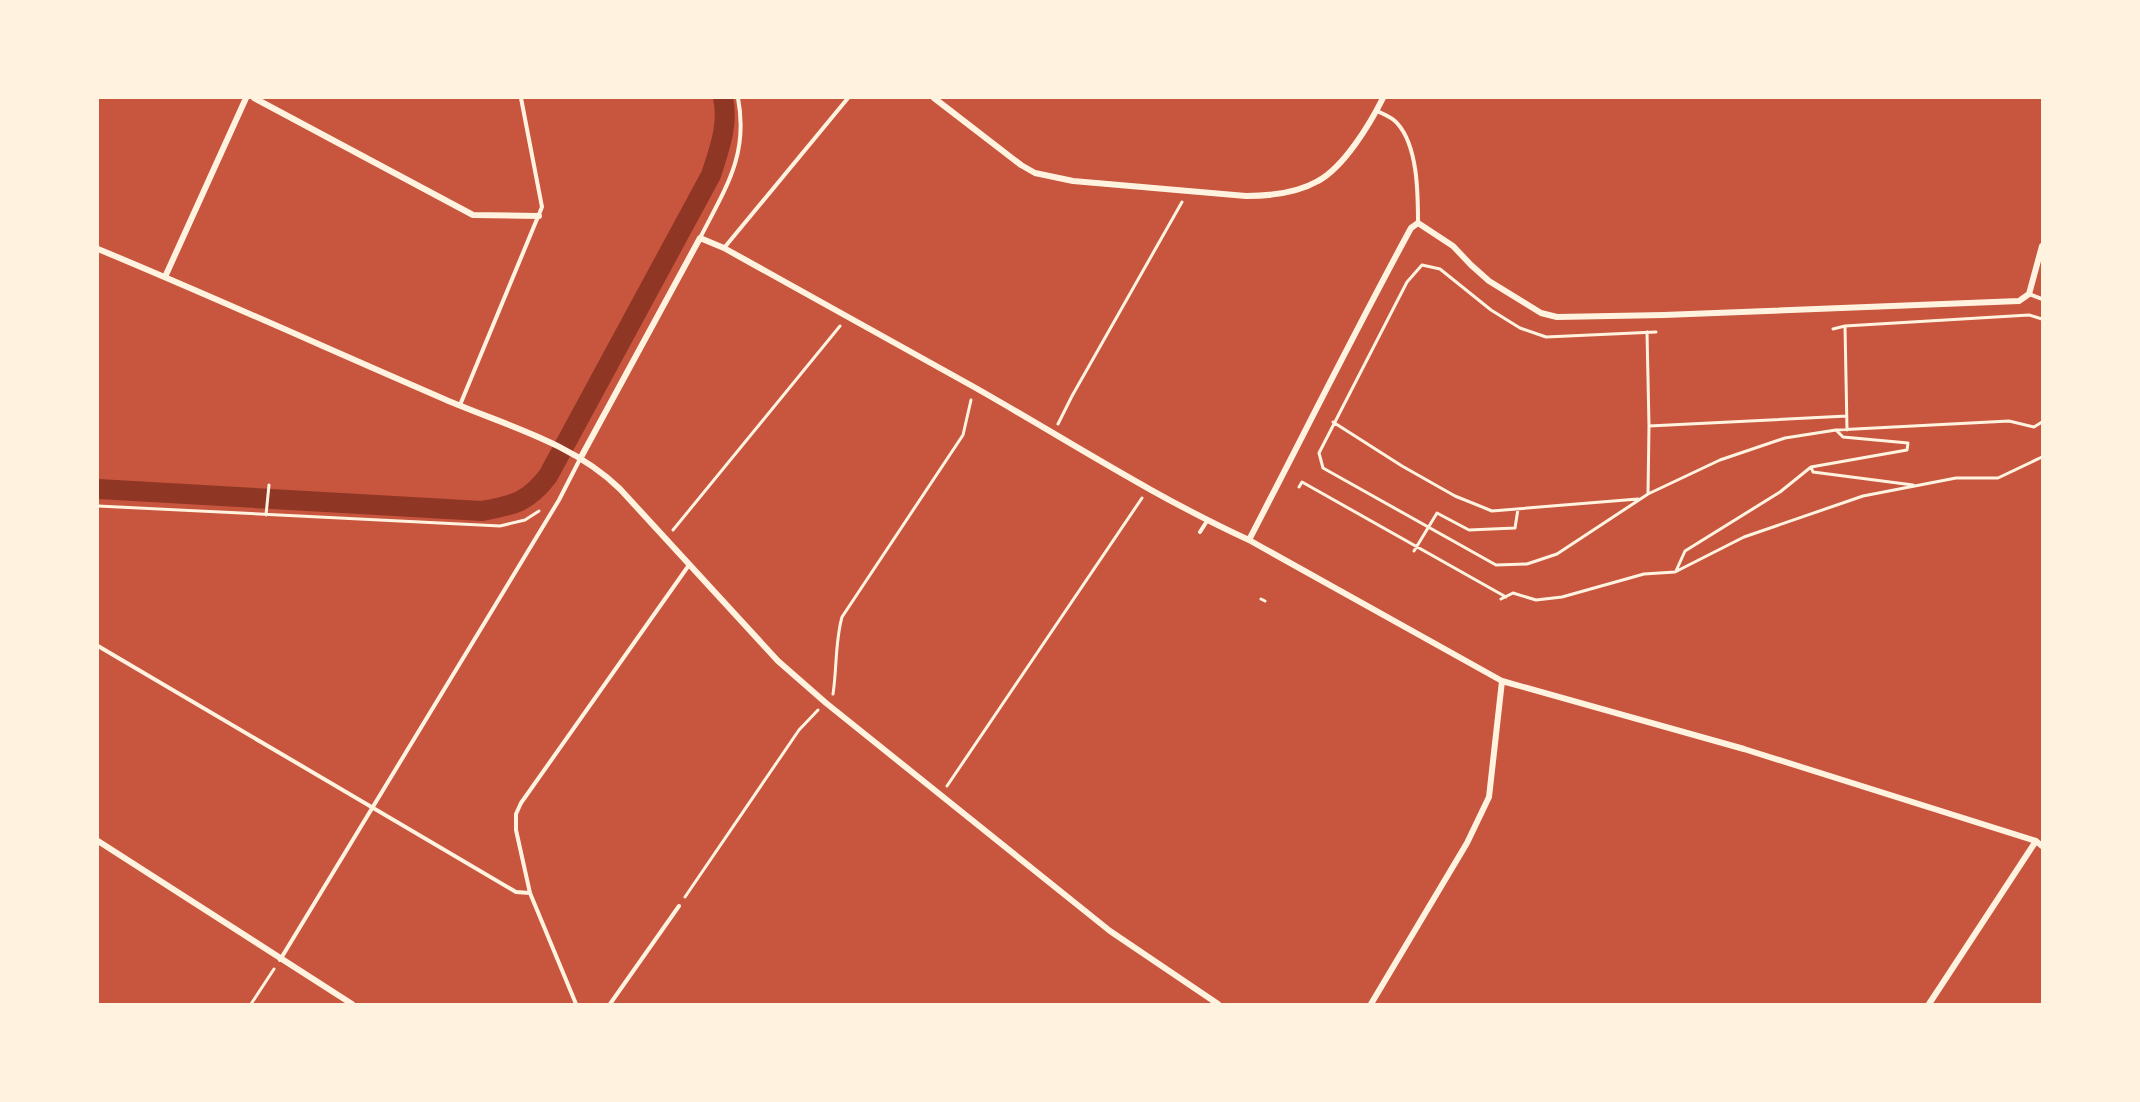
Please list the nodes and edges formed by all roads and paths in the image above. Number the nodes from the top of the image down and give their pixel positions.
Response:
1 (246, 98) edge
2 (254, 98) edge
3 (521, 98) edge
4 (738, 98) edge
5 (848, 98) edge
6 (934, 98) edge
7 (1383, 98) edge
8 (1377, 111) junction
9 (1186, 191) junction
10 (539, 216) junction
11 (1418, 223) junction
12 (700, 238) junction
13 (2043, 246) edge
14 (98, 249) edge
15 (724, 249) junction
16 (165, 277) junction
17 (2029, 294) junction
18 (2043, 299) edge
19 (846, 318) junction
20 (2043, 319) edge
21 (1845, 326) junction
22 (1833, 329) dead end
23 (1647, 332) junction
24 (1656, 332) dead end
25 (974, 387) junction
26 (460, 406) junction
27 (1847, 416) junction
28 (1333, 422) junction
29 (2043, 422) edge
30 (1649, 426) junction
31 (1836, 430) junction
32 (1847, 430) junction
33 (1053, 434) junction
34 (577, 457) junction
35 (2043, 457) edge
36 (1811, 467) junction
37 (269, 485) dead end
38 (1916, 486) junction
39 (1299, 487) dead end
40 (1148, 489) junction
41 (1648, 494) junction
42 (1641, 499) junction
43 (559, 500) junction
44 (98, 506) edge
45 (1518, 508) junction
46 (267, 514) junction
47 (1207, 521) junction
48 (1428, 526) junction
49 (1200, 532) dead end
50 (666, 539) junction
51 (1249, 540) junction
52 (1417, 547) junction
53 (1414, 551) dead end
54 (690, 565) junction
55 (1676, 572) junction
56 (1506, 597) junction
57 (1261, 599) dead end
58 (1501, 599) dead end
59 (1265, 602) dead end
60 (98, 646) edge
61 (1502, 681) junction
62 (825, 703) junction
63 (941, 795) junction
64 (374, 808) junction
65 (98, 841) edge
66 (2036, 841) junction
67 (2043, 846) edge
68 (531, 893) junction
69 (679, 906) joint
70 (280, 960) junction
71 (251, 1005) edge
72 (352, 1005) edge
73 (576, 1005) edge
74 (610, 1005) edge
75 (1218, 1005) edge
76 (1371, 1005) edge
77 (1929, 1005) edge

1 - 16 street
2 - 10 street
3 - 10 lane
4 - 12 lane
5 - 15 lane
6 - 9 street
7 - 8 street
8 - 9 street
8 - 11 lane
9 - 33 path
10 - 26 lane
11 - 17 street
11 - 51 street
12 - 15 street
12 - 34 street
13 - 17 street
14 - 16 street
15 - 19 street
16 - 26 street
17 - 18 lane
19 - 25 street
19 - 50 path
20 - 21 path
21 - 22 path
21 - 27 path
23 - 24 path
23 - 28 path
23 - 30 path
25 - 33 street
25 - 62 path
26 - 34 street
27 - 30 path
27 - 32 path
28 - 45 path
28 - 48 path
29 - 32 path
30 - 41 path
31 - 32 path
31 - 36 path
31 - 41 path
33 - 40 street
34 - 43 lane
34 - 50 street
35 - 38 path
36 - 38 path
36 - 55 path
37 - 46 path
38 - 55 path
39 - 52 path
40 - 47 street
40 - 63 path
41 - 42 path
42 - 45 path
42 - 48 path
43 - 46 path
43 - 64 lane
44 - 46 path
45 - 48 path
47 - 49 lane
47 - 51 street
48 - 52 path
50 - 54 street
51 - 61 street
52 - 53 path
52 - 56 path
54 - 62 street
54 - 68 lane
55 - 56 path
56 - 58 path
57 - 59 path
60 - 64 lane
61 - 66 street
61 - 76 street
62 - 63 street
62 - 69 path
63 - 75 street
64 - 68 lane
64 - 70 lane
65 - 70 street
66 - 67 street
66 - 77 street
68 - 73 lane
69 - 74 lane
70 - 71 path
70 - 72 street

